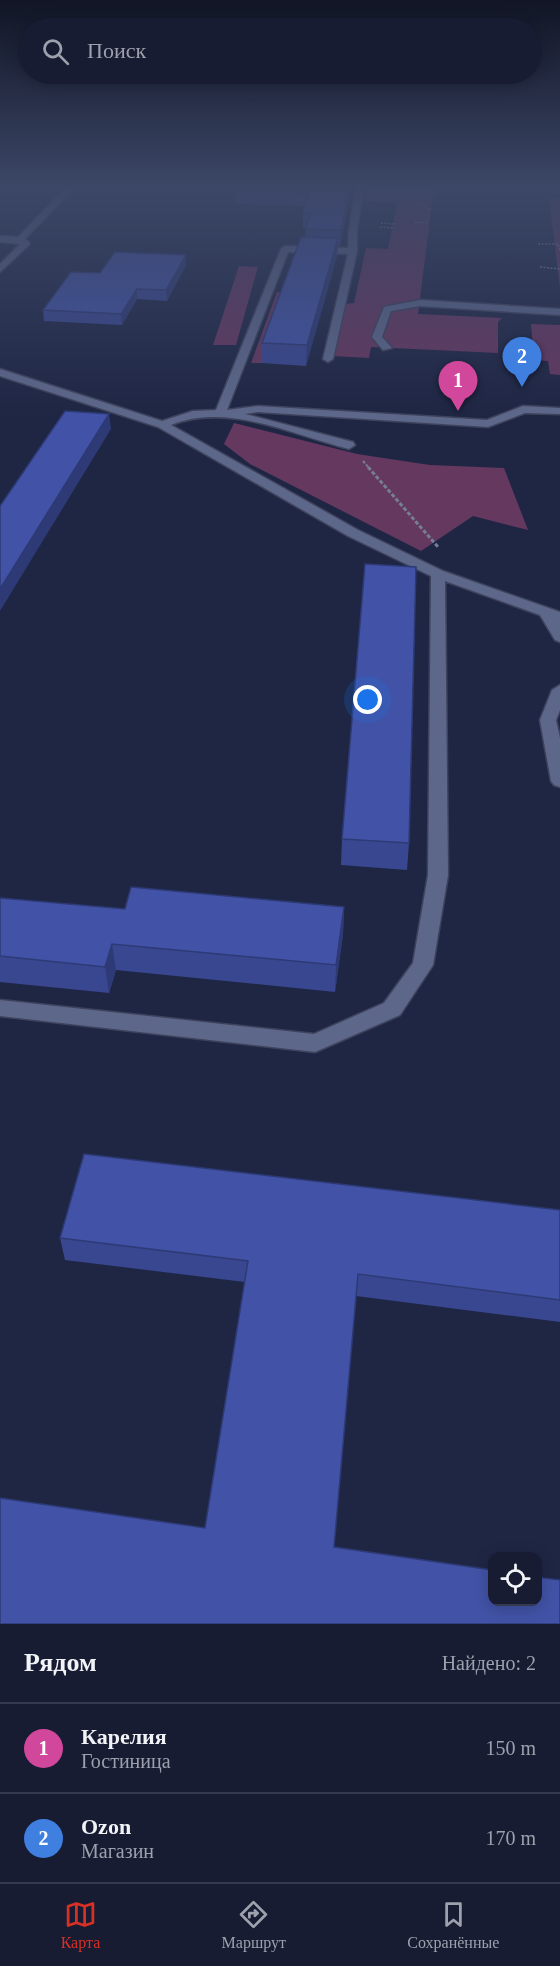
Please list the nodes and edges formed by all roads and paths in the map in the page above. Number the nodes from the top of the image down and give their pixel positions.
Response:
1 (280, 263) edge
2 (350, 263) edge
3 (540, 267) dead end
4 (560, 269) edge
5 (560, 312) edge
6 (387, 348) dead end
7 (328, 359) dead end
8 (0, 372) edge
9 (560, 411) edge
10 (220, 414) junction
11 (162, 425) junction
12 (349, 444) joint
13 (441, 550) dead end
14 (438, 574) junction
15 (544, 611) junction
16 (560, 617) edge
17 (560, 637) edge
18 (560, 690) edge
19 (560, 781) edge
20 (0, 1008) edge

1 - 10 lane
2 - 7 lane
3 - 4 path
5 - 6 lane
8 - 11 lane
9 - 10 lane
10 - 11 lane
10 - 12 lane
11 - 14 lane
12 - 13 path
14 - 15 lane
14 - 20 lane
15 - 16 lane
15 - 17 lane
18 - 19 lane

